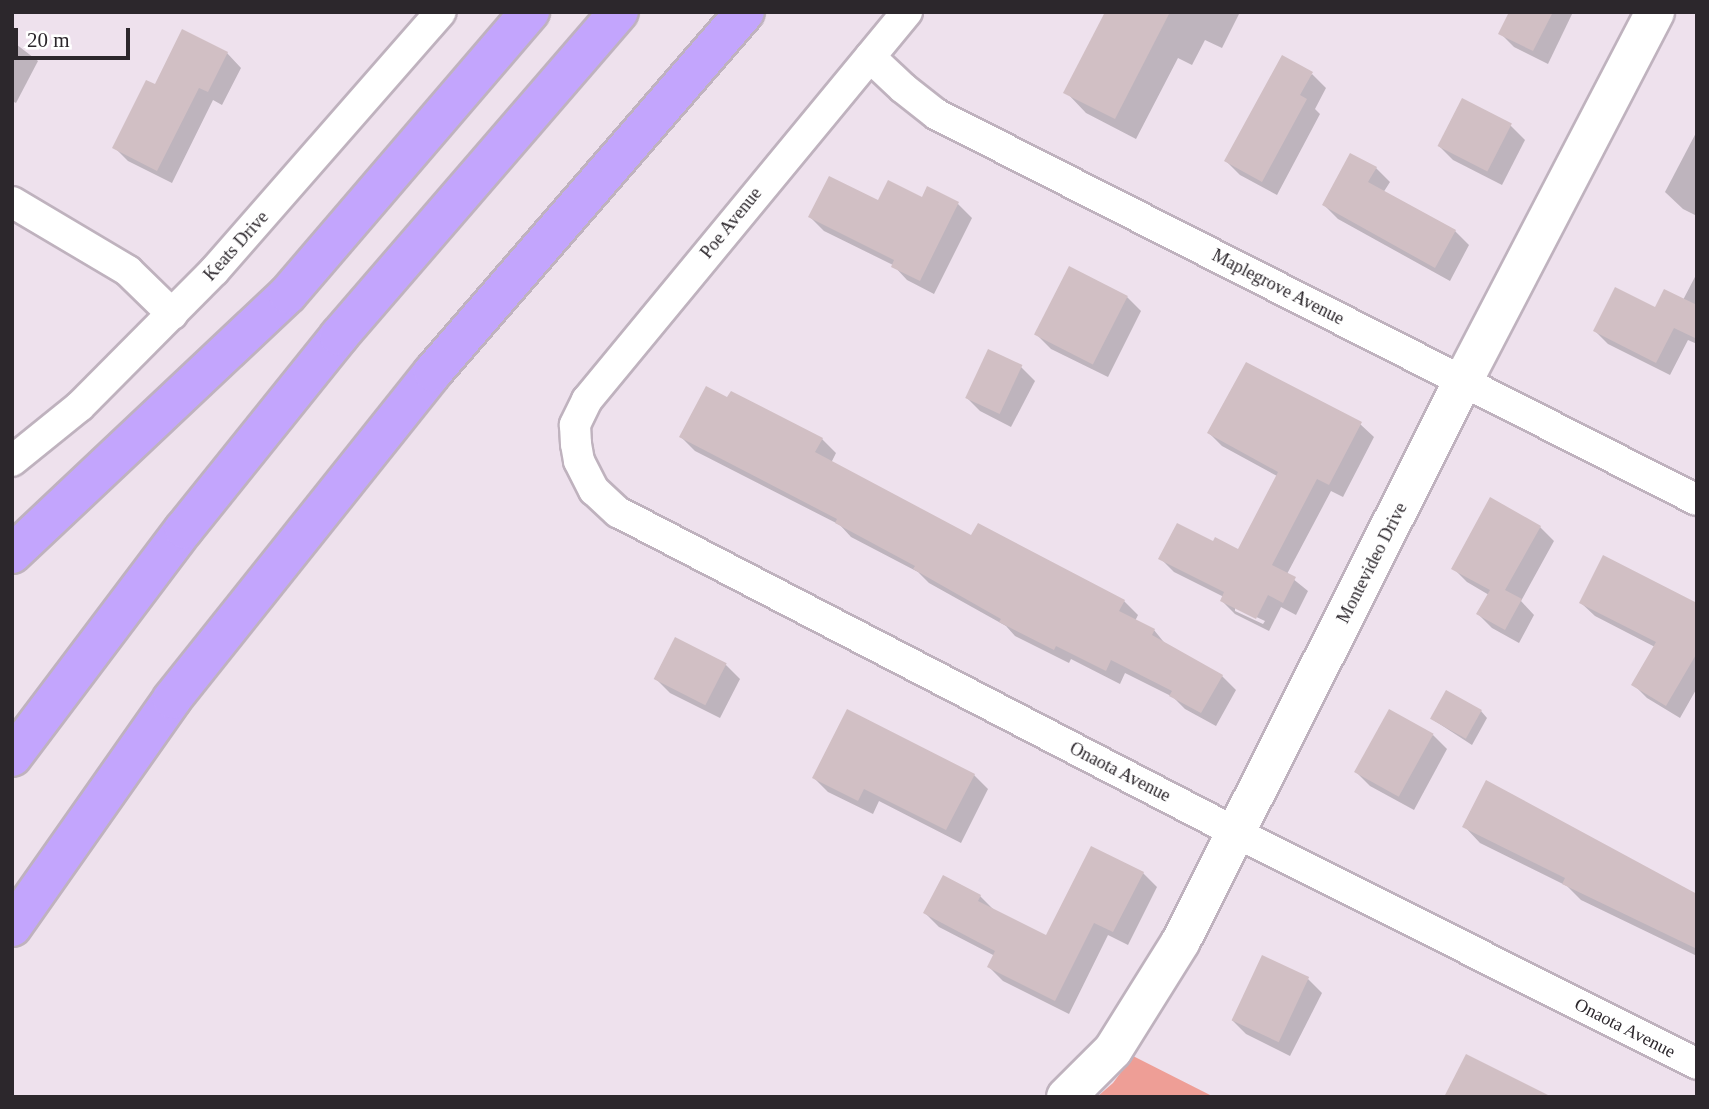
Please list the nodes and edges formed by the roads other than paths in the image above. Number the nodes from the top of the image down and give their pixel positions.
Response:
1 (441, 12) edge
2 (530, 12) edge
3 (619, 12) edge
4 (745, 12) edge
5 (907, 12) edge
6 (1655, 12) edge
7 (870, 57) junction
8 (12, 202) edge
9 (172, 314) junction
10 (1463, 381) junction
11 (576, 444) joint
12 (12, 461) edge
13 (1697, 500) edge
14 (12, 554) edge
15 (12, 757) edge
16 (1237, 833) junction
17 (12, 927) edge
18 (1697, 1064) edge
19 (1066, 1097) edge

1 - 9 street, Keats Drive
2 - 14 highway
3 - 15 highway
4 - 17 highway
5 - 7 street, Poe Avenue
6 - 10 street, Montevideo Drive
7 - 10 street, Maplegrove Avenue
7 - 11 street, Poe Avenue
8 - 9 street
9 - 12 street, Keats Drive
10 - 13 street, Maplegrove Avenue
10 - 16 street, Montevideo Drive
11 - 16 street, Onaota Avenue
16 - 18 street, Onaota Avenue
16 - 19 street, Montevideo Drive

